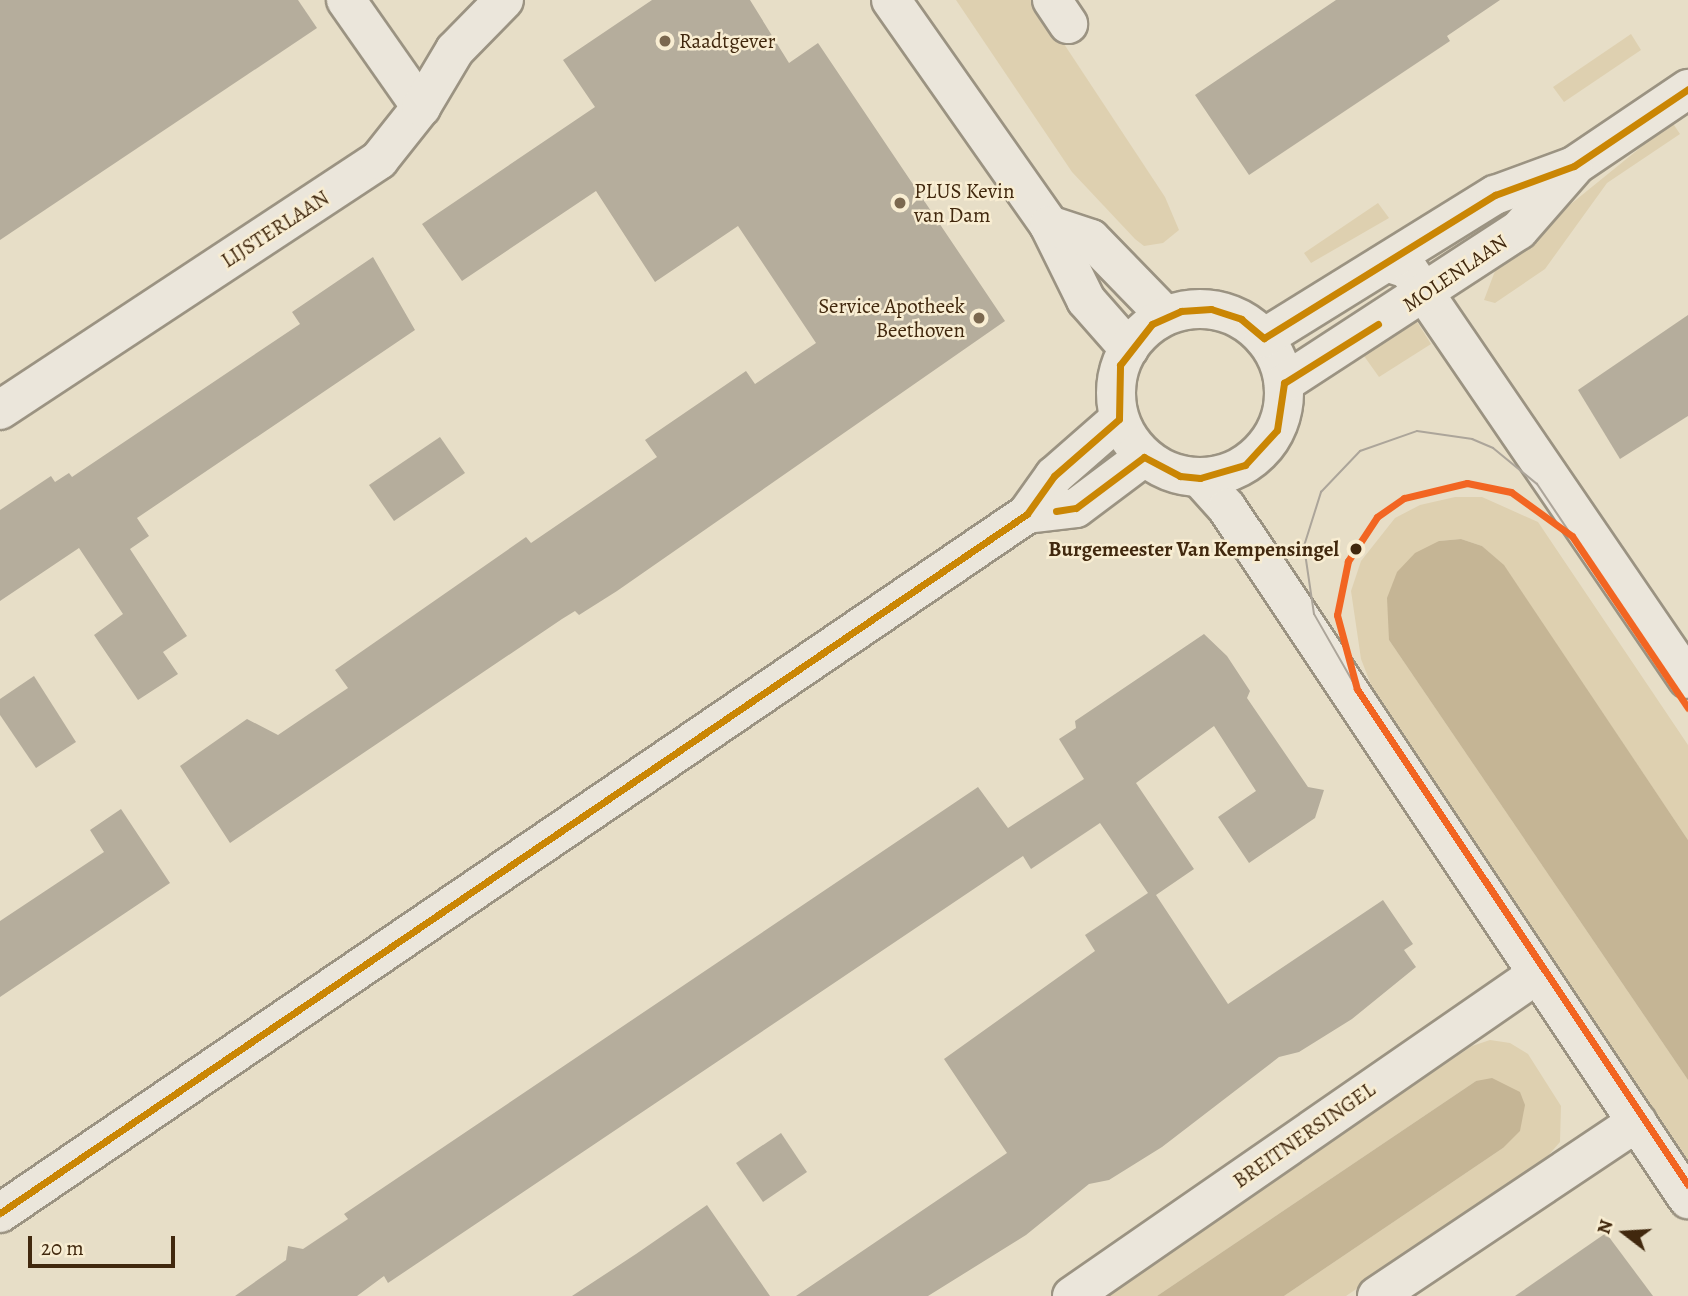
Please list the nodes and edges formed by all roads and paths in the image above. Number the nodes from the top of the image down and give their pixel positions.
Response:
1 (346, 0) edge
2 (504, 0) edge
3 (891, 0) edge
4 (1688, 89) edge
5 (421, 107) junction
6 (1574, 166) junction
7 (1049, 225) junction
8 (1389, 263) junction
9 (1425, 294) junction
10 (1166, 316) junction
11 (1264, 338) junction
12 (1129, 349) junction
13 (1284, 383) junction
14 (0, 410) edge
15 (1119, 419) junction
16 (1144, 457) junction
17 (1200, 478) junction
18 (1027, 514) junction
19 (1688, 679) edge
20 (1536, 975) junction
21 (1637, 1122) junction
22 (1688, 1199) edge
23 (0, 1213) edge
24 (1072, 1296) edge
25 (1377, 1296) edge

1 - 5 street
2 - 5 street, LIJSTERLAAN
3 - 7 street
4 - 6 street, MOLENLAAN
5 - 14 street, LIJSTERLAAN
6 - 8 street, MOLENLAAN
6 - 9 street, MOLENLAAN
7 - 10 street
7 - 12 street
8 - 9 street
8 - 11 street, MOLENLAAN
9 - 13 street, MOLENLAAN
9 - 19 street
10 - 11 street
10 - 12 street
11 - 13 street
12 - 15 street
13 - 17 street
15 - 16 street
15 - 18 street
16 - 17 street
16 - 18 street
17 - 20 street
18 - 23 street
20 - 21 street
20 - 24 street, BREITNERSINGEL
21 - 22 street
21 - 25 street

